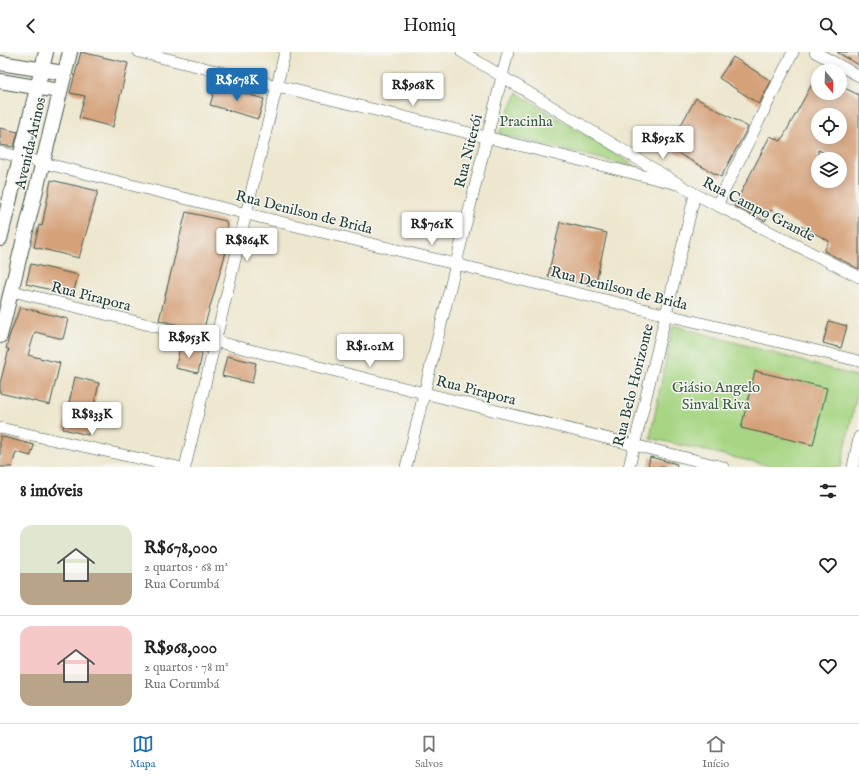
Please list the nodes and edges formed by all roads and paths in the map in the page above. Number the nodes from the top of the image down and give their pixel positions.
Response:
1 (46, 52) edge
2 (70, 52) edge
3 (139, 52) edge
4 (285, 52) edge
5 (462, 52) edge
6 (508, 52) edge
7 (793, 52) edge
8 (815, 52) edge
9 (0, 63) edge
10 (42, 70) junction
11 (64, 73) junction
12 (502, 75) junction
13 (859, 76) edge
14 (0, 81) edge
15 (276, 85) junction
16 (37, 88) junction
17 (59, 91) junction
18 (487, 138) junction
19 (0, 152) edge
20 (20, 156) junction
21 (43, 162) junction
22 (681, 185) junction
23 (695, 194) junction
24 (717, 205) junction
25 (246, 214) junction
26 (0, 239) edge
27 (456, 264) junction
28 (859, 278) edge
29 (12, 291) junction
30 (666, 315) junction
31 (0, 336) edge
32 (215, 342) junction
33 (859, 361) edge
34 (424, 393) junction
35 (0, 428) edge
36 (859, 437) edge
37 (634, 446) junction
38 (178, 467) edge
39 (185, 467) edge
40 (406, 467) edge
41 (629, 467) edge
42 (723, 467) edge
43 (853, 467) edge

1 - 10 main road, Avenida Arinos
2 - 11 main road, Avenida Arinos
3 - 15 street
4 - 15 street
5 - 12 street, Rua Campo Grande
6 - 12 street, Rua Niterói
7 - 24 street
8 - 13 street
9 - 10 main road
10 - 11 main road
10 - 16 main road, Avenida Arinos
11 - 17 main road, Avenida Arinos
12 - 18 street, Rua Niterói
12 - 22 street, Rua Campo Grande
14 - 16 main road
15 - 18 street
15 - 25 street
16 - 17 main road
16 - 20 main road, Avenida Arinos
17 - 21 main road, Avenida Arinos
18 - 22 street
18 - 27 street, Rua Niterói
19 - 20 street, Rua Denilson de Brida
20 - 21 street, Rua Denilson de Brida
20 - 26 main road, Avenida Arinos
21 - 25 street, Rua Denilson de Brida
21 - 29 main road, Avenida Arinos
22 - 23 street, Rua Campo Grande
23 - 24 street, Rua Campo Grande
23 - 30 street, Rua Belo Horizonte
24 - 28 street, Rua Campo Grande
25 - 27 street, Rua Denilson de Brida
25 - 32 street
27 - 30 street, Rua Denilson de Brida
27 - 34 street, Rua Niterói
29 - 31 main road, Avenida Arinos
29 - 32 street, Rua Pirapora
30 - 33 street, Rua Denilson de Brida
30 - 37 street, Rua Belo Horizonte
32 - 34 street, Rua Pirapora
32 - 39 street
34 - 37 street, Rua Pirapora
34 - 40 street, Rua Niterói
35 - 38 street
36 - 43 street
37 - 41 street, Rua Belo Horizonte
37 - 42 street, Rua Pirapora

